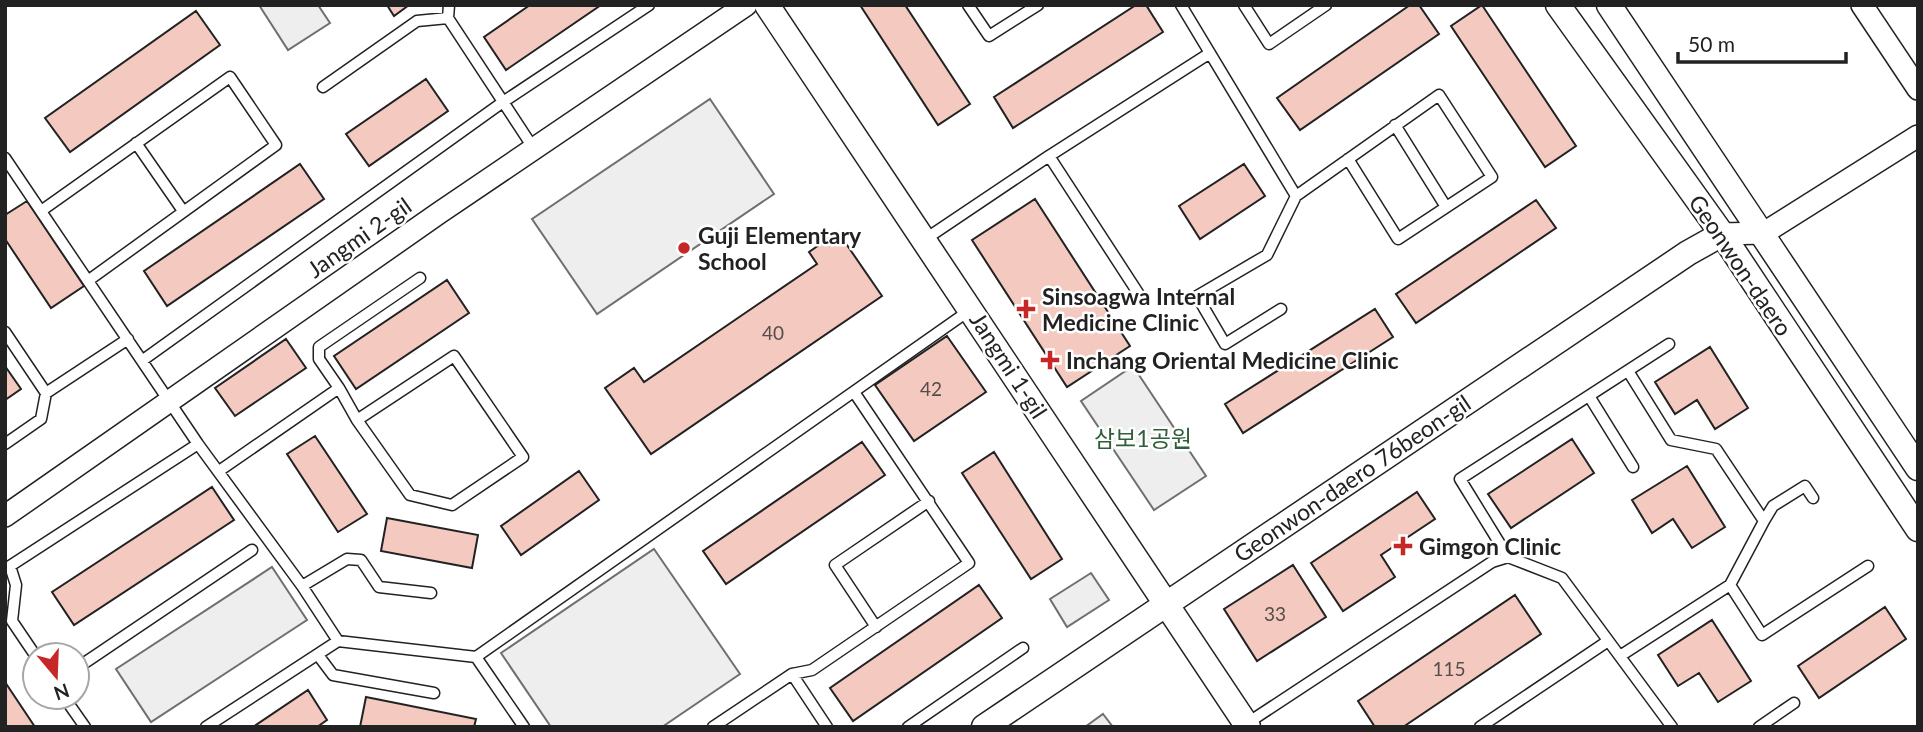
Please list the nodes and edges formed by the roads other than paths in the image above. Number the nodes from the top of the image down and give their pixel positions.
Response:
1 (449, 5) edge
2 (649, 5) edge
3 (746, 5) edge
4 (767, 5) edge
5 (968, 5) edge
6 (1038, 5) edge
7 (1181, 5) edge
8 (1244, 5) edge
9 (1558, 5) edge
10 (1609, 5) edge
11 (1861, 5) edge
12 (1319, 7) edge
13 (448, 18) junction
14 (1210, 53) junction
15 (323, 86) dead end
16 (1918, 89) edge
17 (503, 102) junction
18 (1395, 125) junction
19 (1918, 136) edge
20 (136, 143) junction
21 (534, 149) junction
22 (1048, 156) junction
23 (5, 158) edge
24 (1348, 159) junction
25 (10, 174) edge
26 (1296, 196) junction
27 (1446, 207) junction
28 (41, 211) junction
29 (183, 211) junction
30 (1764, 233) junction
31 (1722, 234) junction
32 (924, 240) junction
33 (420, 278) dead end
34 (89, 280) junction
35 (1142, 299) dead end
36 (972, 309) junction
37 (1281, 310) dead end
38 (5, 332) edge
39 (128, 339) junction
40 (1669, 344) dead end
41 (143, 360) junction
42 (1628, 371) junction
43 (339, 388) junction
44 (854, 392) junction
45 (47, 393) junction
46 (1589, 396) junction
47 (170, 403) junction
48 (357, 421) junction
49 (5, 444) edge
50 (198, 444) junction
51 (1633, 467) dead end
52 (1918, 468) edge
53 (219, 471) junction
54 (1813, 498) dead end
55 (929, 501) junction
56 (5, 516) edge
57 (1764, 521) junction
58 (1918, 529) edge
59 (252, 550) dead end
60 (1508, 557) junction
61 (1868, 566) dead end
62 (8, 567) edge
63 (1730, 585) junction
64 (302, 586) junction
65 (431, 593) dead end
66 (1165, 604) junction
67 (9, 624) edge
68 (876, 627) junction
69 (23, 641) edge
70 (338, 641) junction
71 (1608, 641) junction
72 (1023, 648) dead end
73 (318, 655) junction
74 (1620, 656) junction
75 (476, 657) junction
76 (91, 659) edge
77 (792, 674) junction
78 (434, 693) dead end
79 (1794, 703) dead end
80 (74, 711) edge
81 (1247, 725) edge
82 (85, 727) edge
83 (206, 727) edge
84 (524, 727) edge
85 (713, 727) edge
86 (827, 727) edge
87 (908, 727) edge
88 (984, 727) edge
89 (1480, 727) edge
90 (1672, 727) edge
91 (1759, 727) edge

1 - 13 lane
2 - 17 lane
3 - 21 street, Jangmi 2-gil
4 - 32 street, Jangmi 1-gil
5 - 6 lane
7 - 14 lane
8 - 12 lane
9 - 31 street, Geonwon-daero
10 - 30 street, Geonwon-daero
11 - 16 street
13 - 15 lane
13 - 17 lane
14 - 22 lane
14 - 26 lane
17 - 21 lane
17 - 41 lane
18 - 24 lane
18 - 27 lane
18 - 27 lane
19 - 30 street
20 - 28 lane
20 - 29 lane
20 - 29 lane
21 - 47 street, Jangmi 2-gil
22 - 32 lane
22 - 35 lane
23 - 25 lane
24 - 26 lane
24 - 27 lane
25 - 28 lane
26 - 37 lane
28 - 34 lane
29 - 34 lane
30 - 31 street
30 - 52 street, Geonwon-daero
31 - 58 street, Geonwon-daero
31 - 66 street, Geonwon-daero 76beon-gil
32 - 36 street, Jangmi 1-gil
33 - 43 lane
34 - 39 lane
36 - 44 lane
36 - 66 street, Jangmi 1-gil
38 - 45 lane
39 - 41 lane
39 - 45 lane
40 - 42 lane
41 - 47 lane
42 - 46 lane
42 - 57 lane
43 - 48 lane
43 - 53 lane
44 - 55 lane
44 - 75 lane
45 - 49 lane
46 - 51 lane
46 - 60 lane
47 - 50 lane
47 - 56 street, Jangmi 2-gil
48 - 48 lane
50 - 53 lane
50 - 62 lane
53 - 64 lane
54 - 57 lane
55 - 68 lane
55 - 68 lane
57 - 63 lane
59 - 76 lane
60 - 71 lane
60 - 81 lane
61 - 63 lane
62 - 67 lane
63 - 74 lane
64 - 65 lane
64 - 70 lane
66 - 81 street, Jangmi 1-gil
66 - 88 street, Geonwon-daero 76beon-gil
67 - 69 lane
68 - 77 lane
70 - 73 lane
70 - 75 lane
71 - 74 lane
71 - 89 lane
72 - 87 lane
73 - 78 lane
73 - 83 lane
74 - 90 lane
75 - 84 lane
77 - 85 lane
77 - 86 lane
79 - 91 lane
80 - 82 lane

